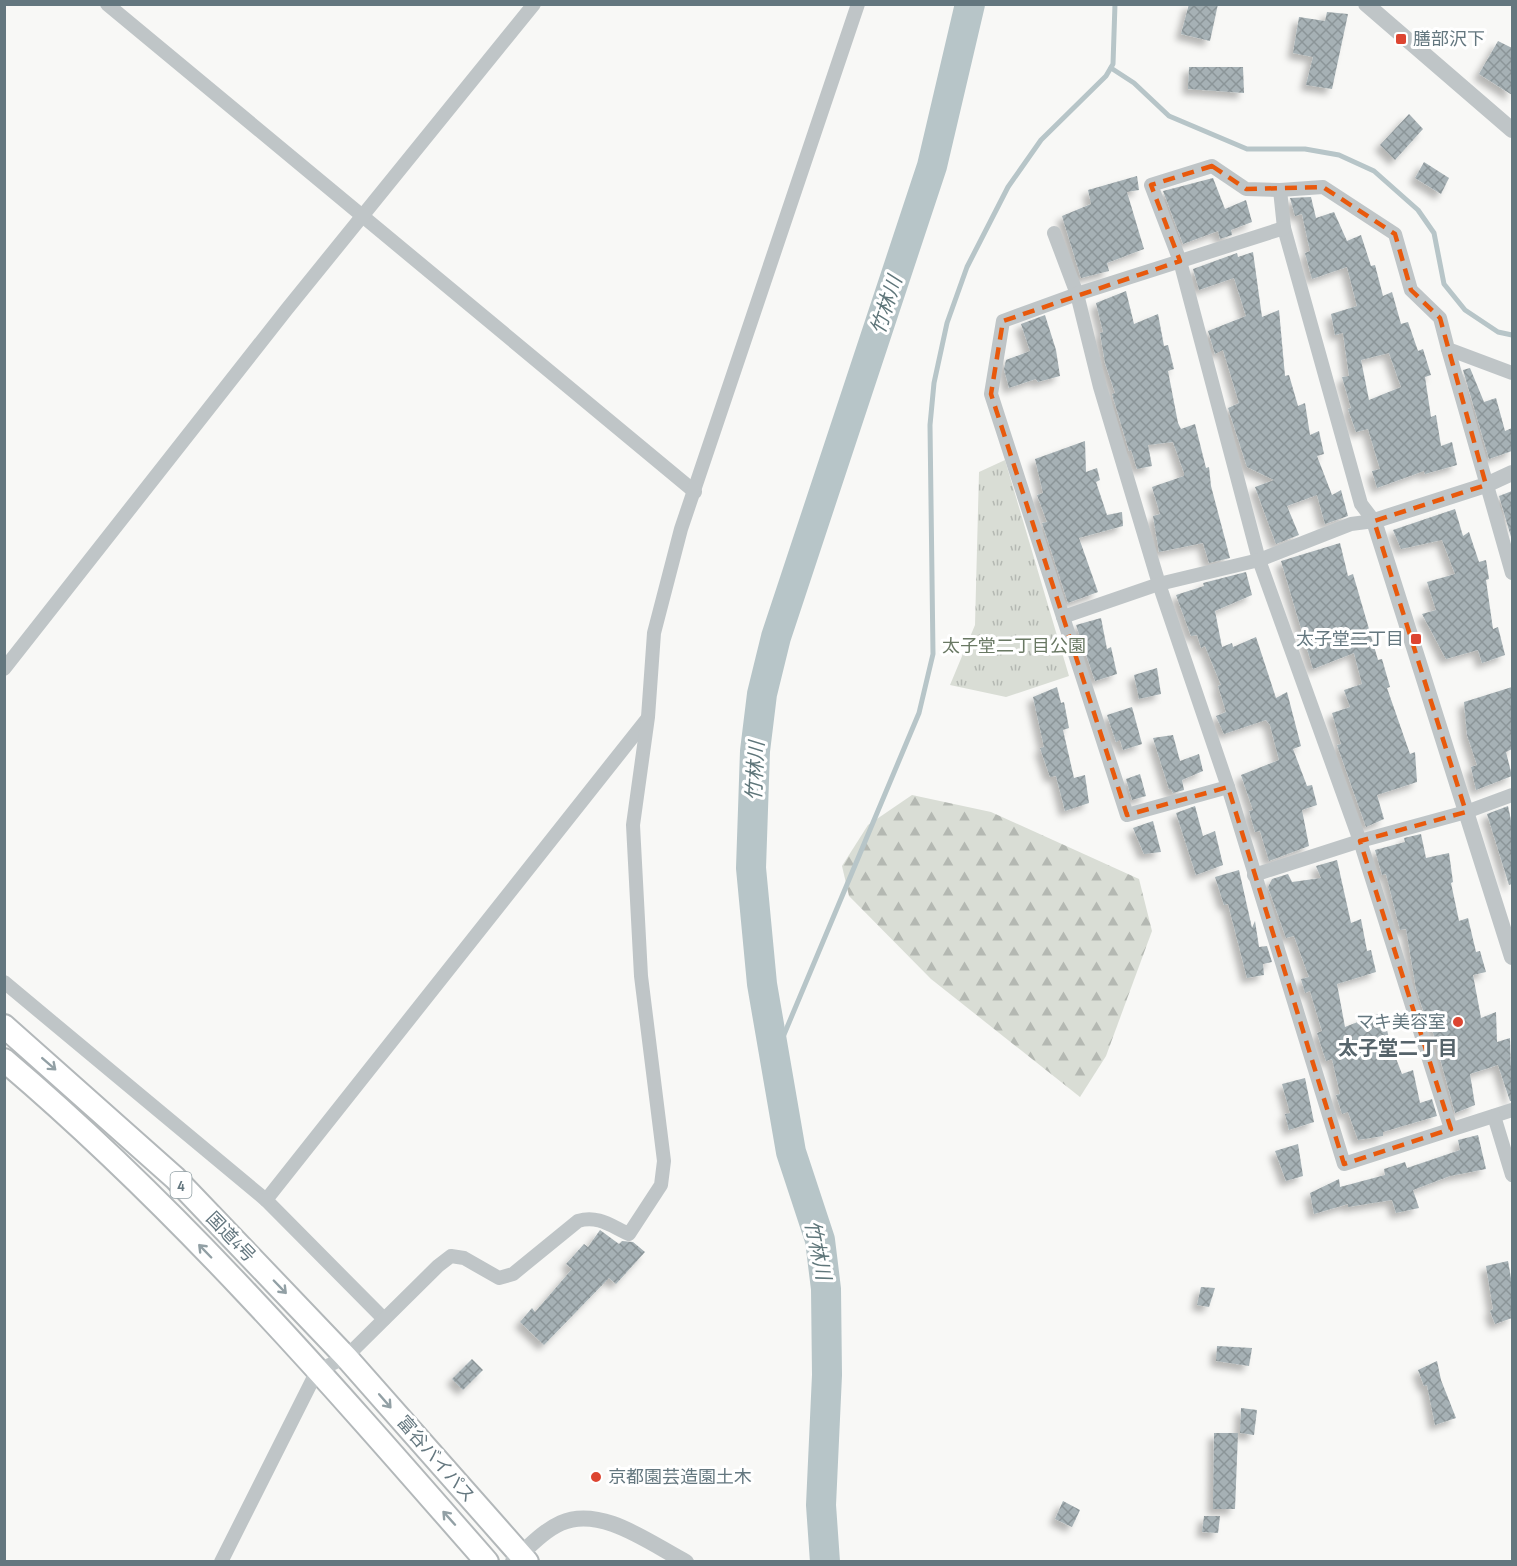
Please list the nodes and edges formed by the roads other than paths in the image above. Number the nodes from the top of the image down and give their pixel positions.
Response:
1 (107, 4) edge
2 (534, 4) edge
3 (858, 4) edge
4 (1366, 4) edge
5 (1512, 130) edge
6 (1280, 190) junction
7 (362, 215) junction
8 (1284, 228) junction
9 (1054, 233) dead end
10 (1180, 261) junction
11 (1077, 294) junction
12 (1448, 349) junction
13 (1512, 373) edge
14 (1512, 473) edge
15 (1486, 486) junction
16 (695, 492) junction
17 (1374, 521) junction
18 (1259, 560) junction
19 (1512, 573) edge
20 (1159, 584) junction
21 (1063, 617) junction
22 (4, 669) edge
23 (648, 717) junction
24 (1228, 788) junction
25 (1512, 795) edge
26 (1467, 812) junction
27 (1360, 841) junction
28 (1254, 875) junction
29 (1512, 957) edge
30 (4, 982) edge
31 (4, 1026) edge
32 (4, 1060) edge
33 (1512, 1110) edge
34 (1494, 1116) junction
35 (1451, 1129) junction
36 (1512, 1175) edge
37 (266, 1200) junction
38 (384, 1319) junction
39 (346, 1357) junction
40 (317, 1371) junction
41 (520, 1559) edge
42 (222, 1562) edge
43 (488, 1562) edge
44 (686, 1562) edge

1 - 7 street
2 - 7 street
3 - 16 street
4 - 5 street
6 - 8 street
6 - 10 street
6 - 12 street
7 - 16 street
7 - 22 street
8 - 10 street
8 - 17 street
9 - 11 street
10 - 11 street
10 - 18 street
11 - 20 street
11 - 21 street
12 - 13 street
12 - 15 street
14 - 15 street
15 - 17 street
15 - 19 street
16 - 23 street
17 - 18 street
17 - 26 street
18 - 20 street
18 - 27 street
20 - 21 street
20 - 24 street
21 - 24 street
23 - 37 street
23 - 38 street
24 - 28 street
25 - 26 street
26 - 27 street
26 - 29 street
27 - 28 street
27 - 35 street
28 - 35 street
30 - 37 street
31 -> 39 highway, 国道4号 / 4
40 -> 32 highway, 国道4号 / 4
33 - 34 street
34 - 35 street
34 - 36 street
37 - 38 street
38 - 39 street
39 - 40 street
39 -> 41 highway, 富谷バイパス / 4
40 - 42 street
43 -> 40 highway, 富谷バイパス / 4
41 - 44 street

